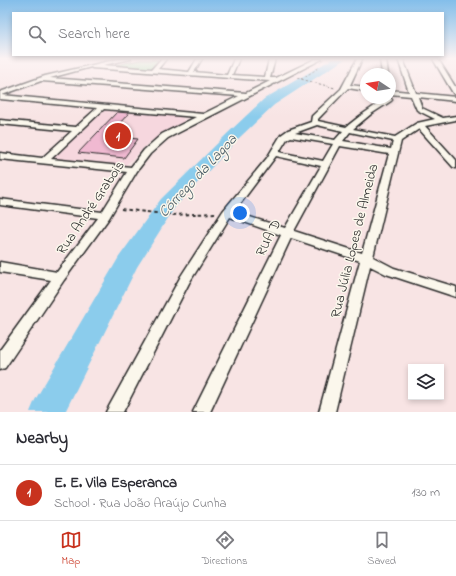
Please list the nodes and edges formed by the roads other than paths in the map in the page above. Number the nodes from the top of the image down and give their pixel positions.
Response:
1 (45, 78) edge
2 (252, 78) edge
3 (275, 78) edge
4 (350, 78) edge
5 (407, 78) edge
6 (447, 78) edge
7 (42, 79) junction
8 (271, 80) junction
9 (345, 88) junction
10 (360, 89) edge
11 (396, 93) edge
12 (456, 93) edge
13 (413, 94) junction
14 (0, 95) edge
15 (245, 95) junction
16 (456, 98) edge
17 (382, 104) edge
18 (103, 106) junction
19 (205, 116) junction
20 (456, 118) edge
21 (442, 120) junction
22 (0, 122) edge
23 (316, 123) junction
24 (420, 125) junction
25 (77, 129) junction
26 (346, 130) junction
27 (286, 136) junction
28 (397, 140) junction
29 (338, 142) junction
30 (393, 152) junction
31 (273, 153) junction
32 (0, 156) edge
33 (44, 161) junction
34 (326, 164) junction
35 (456, 165) edge
36 (133, 170) junction
37 (0, 202) edge
38 (108, 211) junction
39 (228, 213) junction
40 (288, 232) junction
41 (365, 258) junction
42 (0, 267) edge
43 (60, 277) junction
44 (456, 292) edge
45 (0, 363) edge
46 (114, 412) edge
47 (201, 412) edge
48 (327, 412) edge

1 - 7 street
2 - 8 street
3 - 8 street, Rua André Grabois
4 - 9 street
5 - 13 street
6 - 12 street
7 - 14 street
7 - 15 street
8 - 15 street, Rua André Grabois
9 - 10 street
9 - 23 street
11 - 13 street
13 - 16 street
13 - 21 street
14 - 18 street
15 - 19 street, Rua André Grabois
17 - 26 street, RUA D
18 - 19 street
18 - 25 street
19 - 36 street, Rua André Grabois
20 - 21 street
21 - 24 street
22 - 25 street
23 - 26 street
23 - 27 street
24 - 28 street
24 - 35 street
25 - 33 street
26 - 28 street
26 - 29 street, RUA D
27 - 29 street
27 - 31 street
28 - 30 street, Rua Júlia Lopes de Almeida
29 - 30 street
29 - 34 street, RUA D
30 - 41 street, Rua Júlia Lopes de Almeida
31 - 34 street
31 - 39 street
32 - 33 street
33 - 36 street
34 - 40 street, RUA D
36 - 38 street, Rua André Grabois
37 - 38 street
38 - 43 street, Rua André Grabois
39 - 40 street
39 - 46 street
40 - 41 street
40 - 47 street, RUA D
41 - 44 street
41 - 48 street, Rua Júlia Lopes de Almeida
42 - 43 street
43 - 45 street, Rua André Grabois

